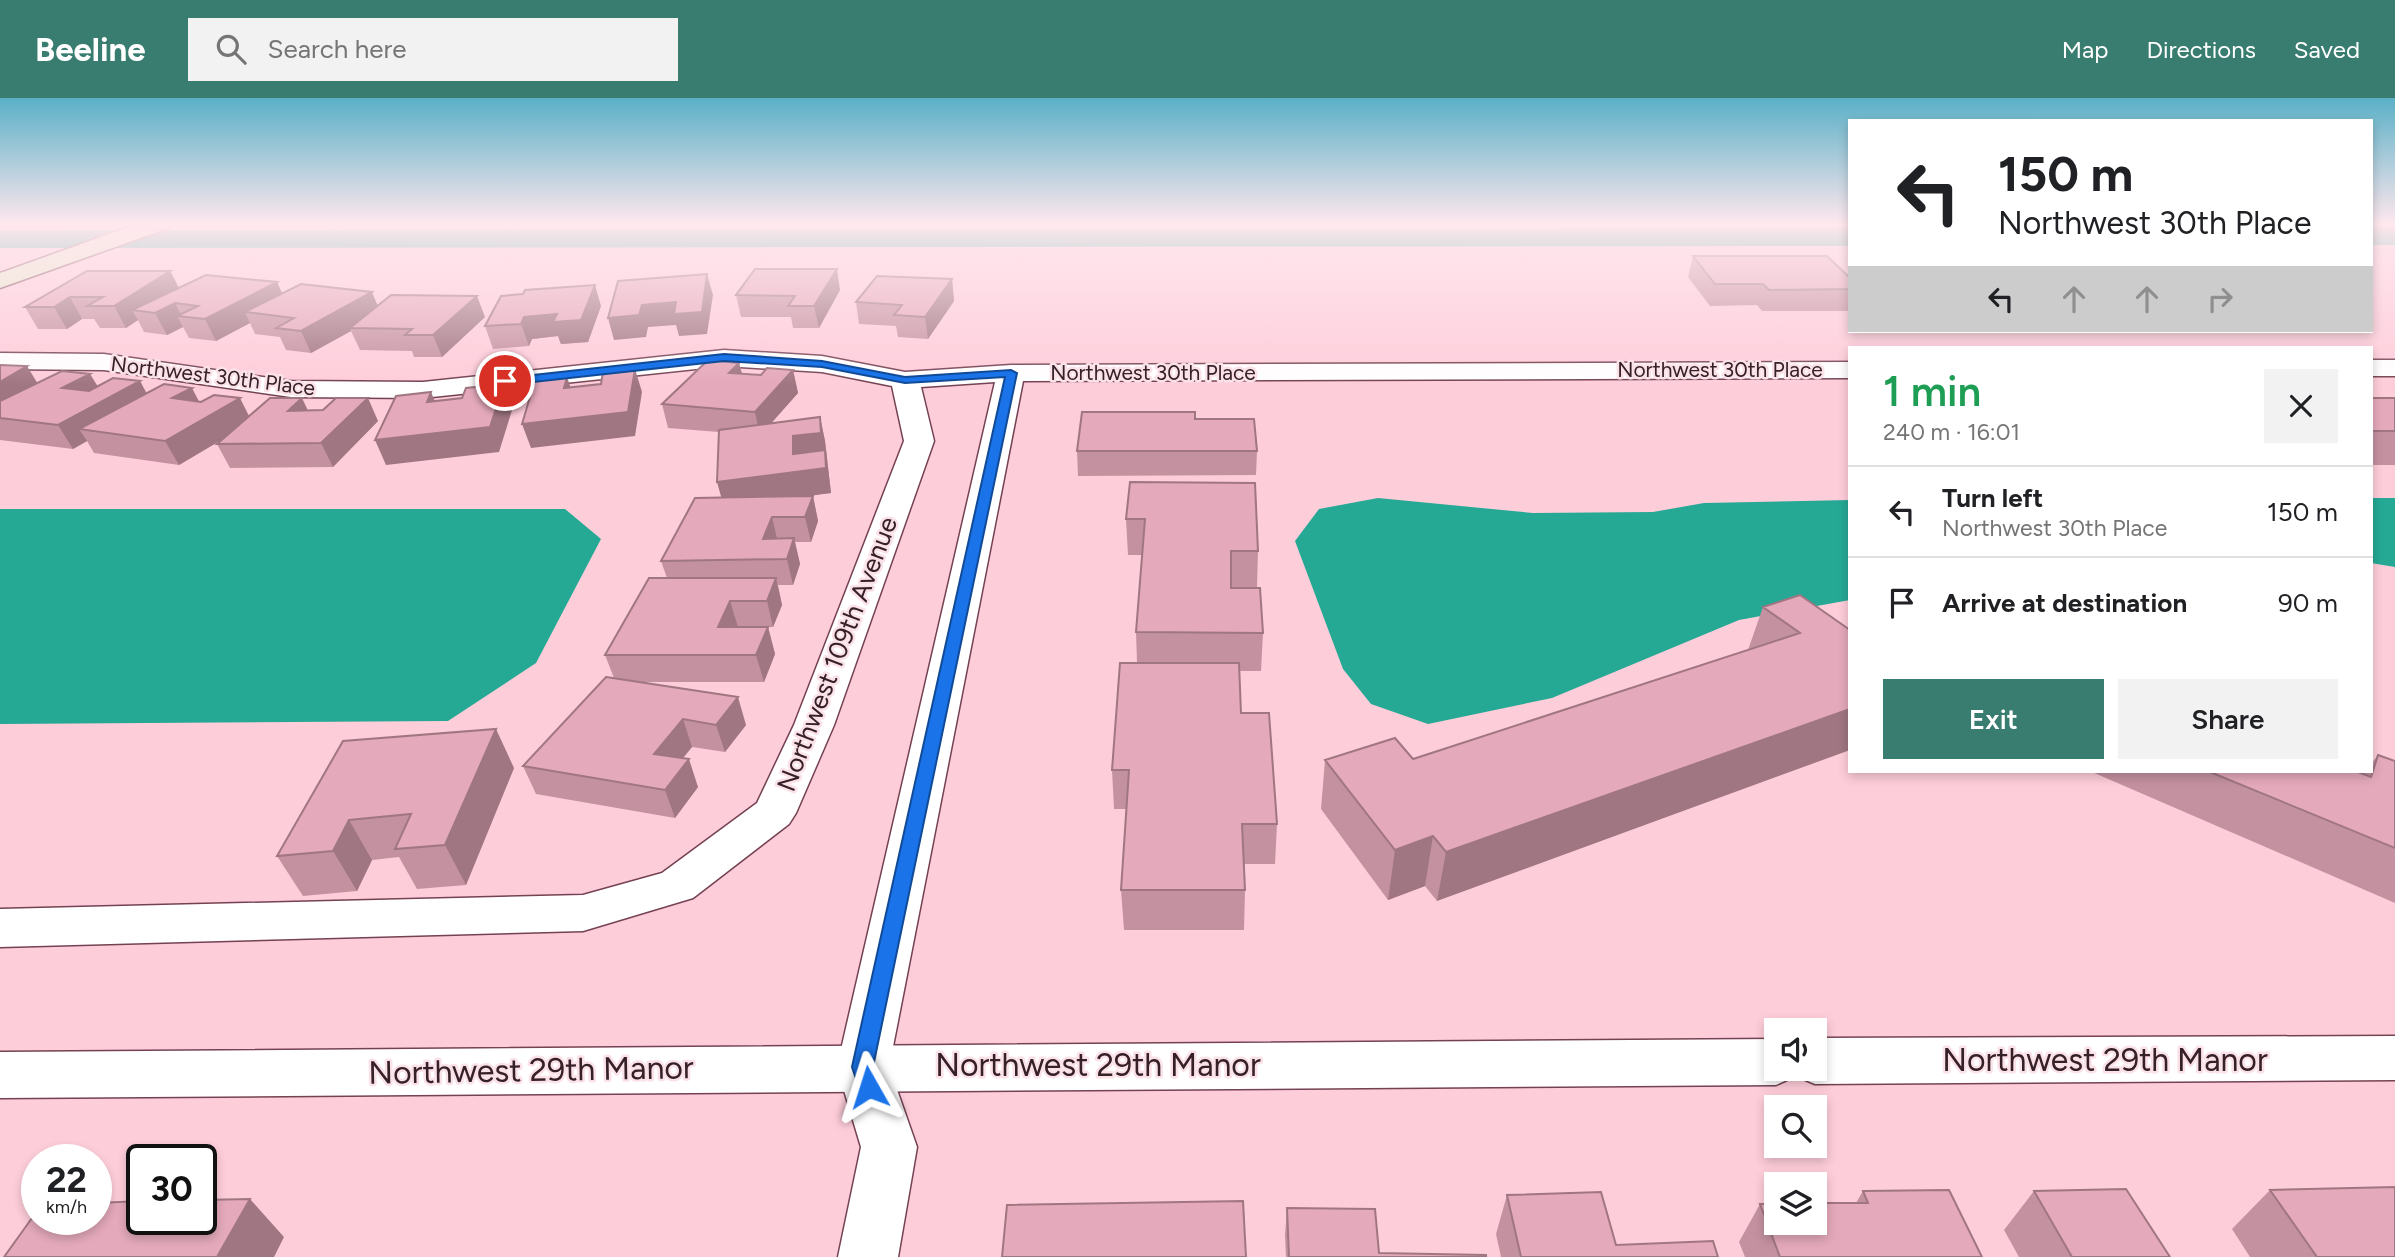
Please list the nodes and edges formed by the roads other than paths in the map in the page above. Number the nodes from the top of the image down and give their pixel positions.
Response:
1 (0, 361) edge
2 (2373, 368) edge
3 (2395, 368) edge
4 (1848, 370) edge
5 (1011, 373) junction
6 (905, 380) junction
7 (0, 928) edge
8 (2395, 1058) edge
9 (1827, 1061) edge
10 (1764, 1062) edge
11 (863, 1067) junction
12 (0, 1075) edge
13 (868, 1257) edge

1 - 6 street, Northwest 30th Place
2 - 3 street
4 - 5 street, Northwest 30th Place
5 - 6 street, Northwest 30th Place
5 - 11 street
6 - 7 street, Northwest 109th Avenue
8 - 9 street, Northwest 29th Manor
10 - 11 street, Northwest 29th Manor
11 - 12 street, Northwest 29th Manor
11 - 13 street

